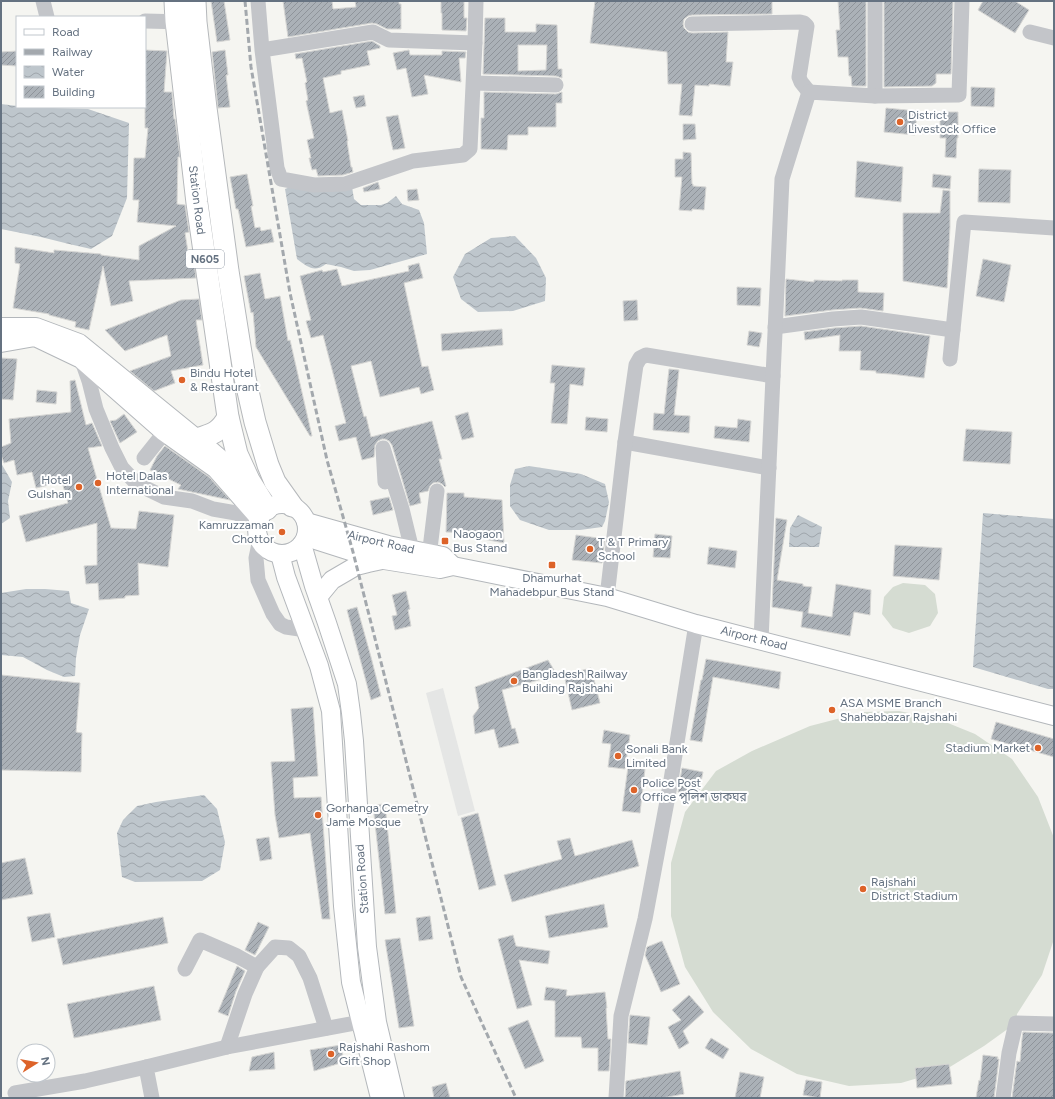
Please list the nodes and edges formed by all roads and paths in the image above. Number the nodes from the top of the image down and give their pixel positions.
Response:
1 (43, 1) edge
2 (195, 1) edge
3 (258, 1) edge
4 (476, 1) edge
5 (875, 1) edge
6 (962, 1) edge
7 (182, 15) edge
8 (47, 16) edge
9 (146, 21) edge
10 (692, 24) dead end
11 (1030, 32) dead end
12 (1054, 38) edge
13 (475, 43) junction
14 (262, 50) junction
15 (474, 82) junction
16 (556, 85) dead end
17 (809, 92) junction
18 (875, 96) junction
19 (1054, 228) edge
20 (1, 327) edge
21 (775, 327) junction
22 (953, 330) junction
23 (1, 342) edge
24 (80, 351) junction
25 (950, 359) dead end
26 (773, 376) junction
27 (228, 417) junction
28 (169, 426) junction
29 (197, 439) junction
30 (626, 442) junction
31 (144, 458) dead end
32 (769, 468) junction
33 (385, 482) dead end
34 (437, 490) dead end
35 (292, 506) junction
36 (262, 520) junction
37 (305, 534) junction
38 (280, 554) junction
39 (420, 559) junction
40 (384, 560) junction
41 (318, 597) junction
42 (607, 597) junction
43 (696, 624) junction
44 (306, 630) junction
45 (762, 640) junction
46 (1054, 716) edge
47 (257, 966) junction
48 (185, 970) dead end
49 (362, 1022) junction
50 (1054, 1024) edge
51 (326, 1028) junction
52 (227, 1047) junction
53 (146, 1067) junction
54 (15, 1094) dead end
55 (152, 1098) edge
56 (380, 1098) edge
57 (395, 1098) edge
58 (616, 1098) edge
59 (1003, 1098) edge

1 - 8 street
2 - 7 highway, Station Road / N605
3 - 14 street
4 - 13 street
5 - 18 street
6 - 18 street
7 - 9 street
7 - 27 highway, Station Road / N605
7 - 35 highway, Station Road / N605
10 - 17 street
11 - 12 street
13 - 14 street
13 - 15 street
14 - 15 street
15 - 16 street
17 - 18 street
17 - 21 street
19 - 22 street
20 - 24 main road
21 - 22 street
21 - 26 street
22 - 25 street
23 - 24 main road
24 - 28 main road
24 - 36 street
26 - 30 street
26 - 32 street
27 - 29 highway
27 - 36 highway, Station Road / N605
28 - 29 main road
28 - 31 street
28 - 36 main road
29 - 36 main road
30 - 32 street
30 - 42 street
32 - 45 street
33 - 39 street
34 - 39 street
35 - 36 main road
35 - 37 main road, N605
36 - 38 main road, N605
36 - 44 street
37 - 38 main road
37 - 39 main road, Airport Road
37 - 40 main road, Airport Road
37 - 41 main road, Station Road
38 - 44 main road, Station Road
39 - 40 main road, Airport Road
39 - 42 main road, Airport Road
40 - 41 main road
41 - 57 main road, Station Road
42 - 43 main road, Airport Road
43 - 45 main road, Airport Road
43 - 58 street
44 - 49 main road, Station Road
45 - 46 main road, Airport Road
47 - 48 street
47 - 51 street
47 - 52 street
49 - 51 street
49 - 56 main road, Station Road
50 - 59 street
51 - 52 street
52 - 53 street
53 - 54 street
53 - 55 street

